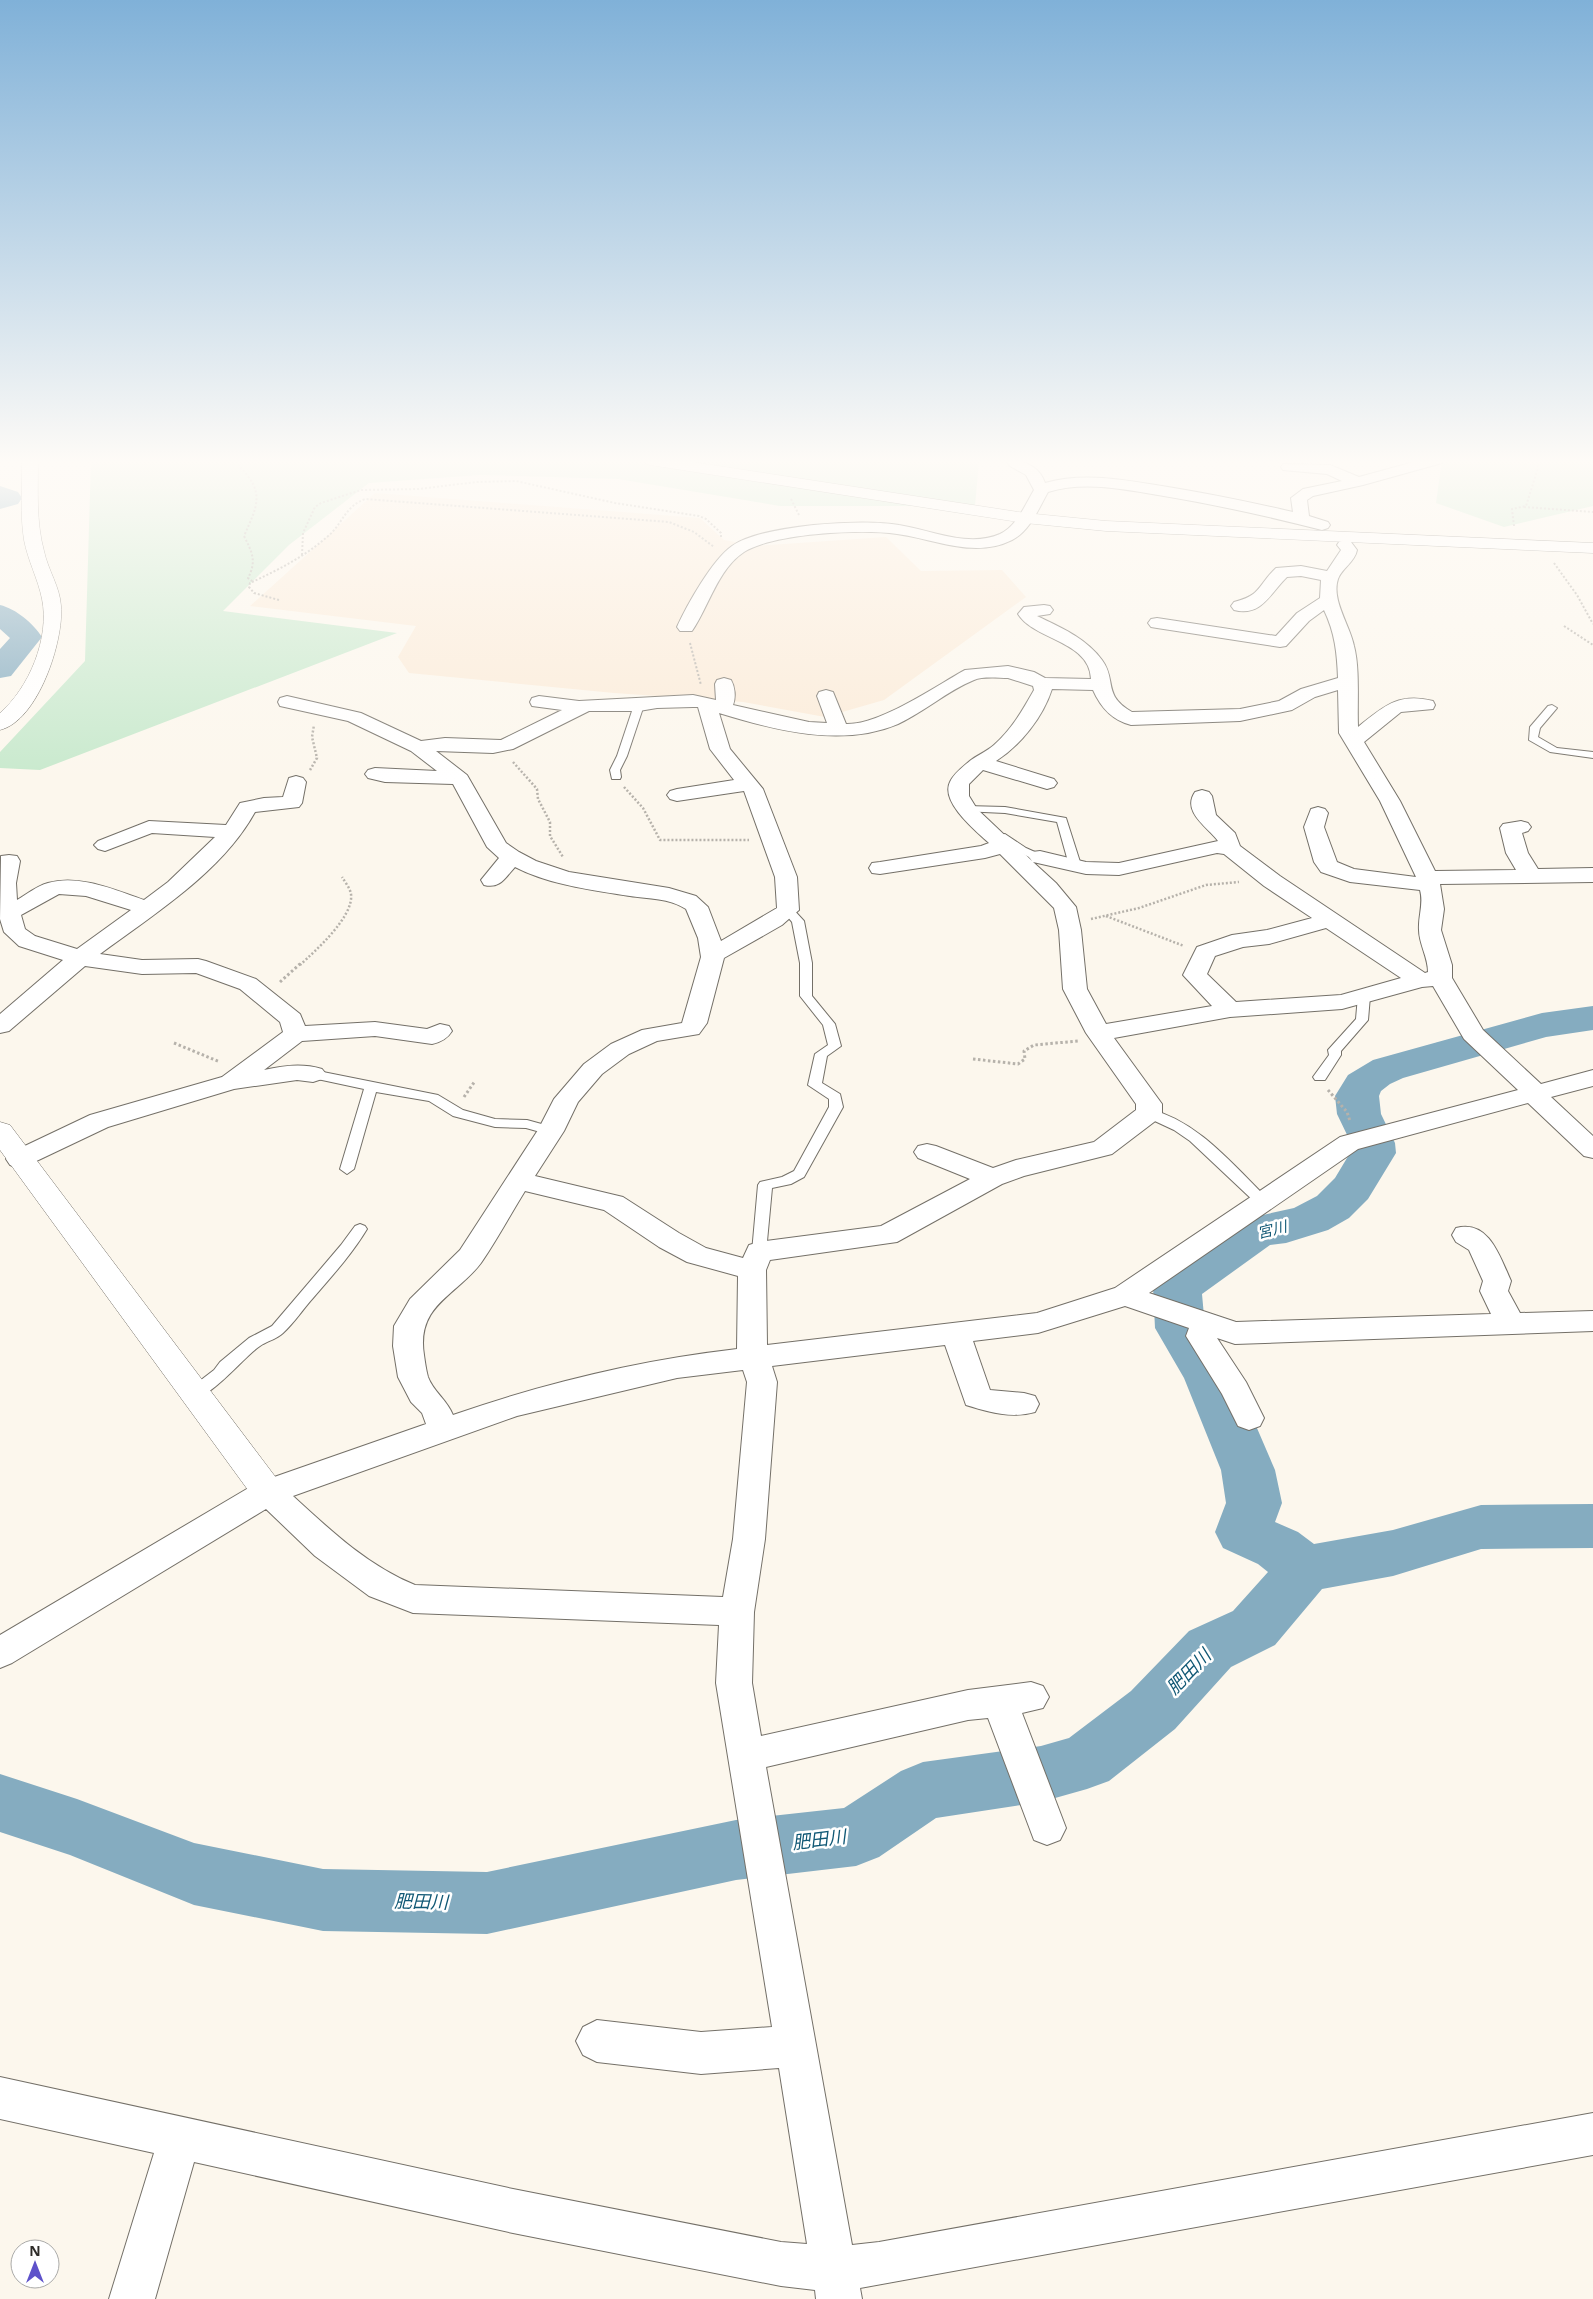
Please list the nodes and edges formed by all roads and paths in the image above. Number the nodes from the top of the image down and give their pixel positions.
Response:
1 (40, 567) edge
2 (254, 567) edge
3 (284, 567) edge
4 (722, 567) edge
5 (1339, 567) edge
6 (1557, 567) edge
7 (1331, 577) junction
8 (252, 581) junction
9 (279, 600) dead end
10 (1328, 600) junction
11 (1240, 606) dead end
12 (1044, 610) dead end
13 (1157, 623) dead end
14 (1593, 624) edge
15 (1564, 626) dead end
16 (686, 628) joint
17 (1593, 646) edge
18 (1348, 681) junction
19 (1042, 683) junction
20 (724, 684) dead end
21 (1100, 685) junction
22 (826, 696) dead end
23 (287, 702) dead end
24 (539, 702) dead end
25 (639, 705) junction
26 (714, 705) junction
27 (1426, 705) dead end
28 (581, 708) junction
29 (1552, 708) dead end
30 (329, 710) junction
31 (0, 724) edge
32 (839, 730) junction
33 (1354, 740) junction
34 (500, 746) junction
35 (418, 748) junction
36 (1593, 755) edge
37 (980, 763) junction
38 (376, 774) dead end
39 (616, 777) joint
40 (458, 778) junction
41 (296, 782) joint
42 (1047, 783) dead end
43 (748, 784) junction
44 (677, 795) dead end
45 (1202, 796) dead end
46 (966, 809) junction
47 (1318, 813) dead end
48 (1521, 827) dead end
49 (233, 832) junction
50 (1151, 840) dead end
51 (772, 841) junction
52 (999, 842) junction
53 (105, 845) dead end
54 (1230, 848) junction
55 (512, 857) junction
56 (1040, 857) joint
57 (9, 861) dead end
58 (1075, 865) junction
59 (880, 868) dead end
60 (1127, 868) junction
61 (1593, 875) edge
62 (1531, 876) junction
63 (342, 877) dead end
64 (492, 880) dead end
65 (578, 881) junction
66 (1428, 881) junction
67 (1240, 882) dead end
68 (148, 908) junction
69 (788, 910) junction
70 (10, 912) junction
71 (1105, 916) junction
72 (1068, 920) junction
73 (1328, 920) junction
74 (1205, 952) junction
75 (713, 955) junction
76 (80, 958) junction
77 (1430, 979) junction
78 (264, 996) junction
79 (1364, 996) junction
80 (1230, 1010) junction
81 (0, 1026) edge
82 (440, 1031) dead end
83 (296, 1034) junction
84 (1473, 1034) joint
85 (1100, 1036) junction
86 (174, 1043) dead end
87 (1494, 1054) joint
88 (974, 1059) dead end
89 (313, 1074) joint
90 (239, 1076) junction
91 (1320, 1076) joint
92 (1593, 1078) edge
93 (371, 1087) junction
94 (1534, 1094) junction
95 (1149, 1113) junction
96 (551, 1130) junction
97 (0, 1131) edge
98 (1367, 1137) junction
99 (1593, 1150) edge
100 (927, 1152) dead end
101 (19, 1159) junction
102 (347, 1169) dead end
103 (993, 1178) junction
104 (518, 1181) junction
105 (1263, 1202) junction
106 (360, 1229) dead end
107 (1466, 1235) dead end
108 (756, 1261) junction
109 (1125, 1295) junction
110 (1593, 1321) edge
111 (1202, 1322) junction
112 (1511, 1324) junction
113 (956, 1333) junction
114 (756, 1359) junction
115 (194, 1394) junction
116 (1024, 1404) dead end
117 (1249, 1418) dead end
118 (444, 1431) junction
119 (268, 1492) junction
120 (737, 1612) junction
121 (0, 1653) edge
122 (748, 1763) junction
123 (1047, 1828) dead end
124 (597, 2041) dead end
125 (795, 2046) junction
126 (0, 2098) edge
127 (1593, 2134) edge
128 (180, 2137) junction
129 (836, 2284) edge
130 (132, 2299) edge

1 - 31 main road
2 - 8 path
3 - 8 path
4 - 16 street
5 - 7 street
6 - 14 path
7 - 10 street
7 - 11 street
8 - 9 path
10 - 13 street
10 - 18 street
12 - 21 street
15 - 17 path
16 - 26 path
18 - 21 street
18 - 33 street
19 - 21 street
19 - 32 street
19 - 37 street
20 - 26 street
22 - 32 street
23 - 30 street
24 - 28 street
25 - 26 street
25 - 28 street
25 - 39 lane
26 - 32 street
26 - 43 street
27 - 33 street
28 - 34 street
29 - 36 lane
30 - 35 street
30 - 41 path
33 - 66 street
34 - 35 street
34 - 65 path
35 - 40 street
37 - 42 street
37 - 46 street
38 - 40 street
39 - 51 path
40 - 55 street
41 - 49 street
43 - 44 street
43 - 51 street
45 - 54 street
46 - 52 street
46 - 58 lane
47 - 66 street
48 - 62 street
49 - 53 street
49 - 68 street
50 - 60 street
51 - 69 street
52 - 56 lane
52 - 59 street
52 - 72 street
54 - 60 street
54 - 73 street
55 - 64 street
55 - 65 street
56 - 58 street
57 - 70 street
58 - 60 street
61 - 62 street
62 - 66 street
63 - 78 path
65 - 75 street
66 - 77 street
67 - 71 path
68 - 70 street
68 - 76 street
69 - 75 street
69 - 108 lane
70 - 76 street
71 - 72 path
71 - 74 path
72 - 85 street
73 - 74 street
73 - 77 street
74 - 80 street
75 - 96 street
76 - 78 street
76 - 81 street
77 - 79 street
77 - 84 street
78 - 83 street
79 - 80 street
79 - 91 lane
80 - 85 street
82 - 83 street
83 - 90 street
84 - 87 street
85 - 88 path
85 - 95 street
86 - 90 path
87 - 94 street
89 - 90 street
89 - 93 lane
90 - 101 street
91 - 98 path
92 - 94 street
93 - 96 lane
93 - 102 lane
94 - 98 street
94 - 99 street
95 - 103 street
95 - 105 lane
96 - 104 street
97 - 101 main road
98 - 105 street
100 - 103 street
101 - 115 main road
103 - 108 street
104 - 108 street
104 - 118 street
105 - 109 street
106 - 115 lane
107 - 112 street
108 - 114 street
109 - 111 street
109 - 113 street
110 - 112 street
111 - 112 street
111 - 117 street
113 - 114 street
113 - 116 street
114 - 118 street
114 - 120 street
115 - 119 main road
118 - 119 street
119 - 120 street
119 - 121 street
120 - 122 street
122 - 123 street
122 - 125 street
124 - 125 street
125 - 129 street
126 - 128 street
127 - 129 street
128 - 129 street
128 - 130 street

